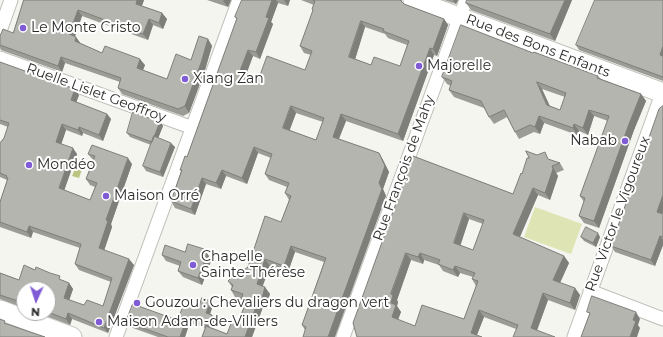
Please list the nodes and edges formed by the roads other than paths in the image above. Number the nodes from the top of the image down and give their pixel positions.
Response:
1 (11, 0) edge
2 (239, 0) edge
3 (413, 0) edge
4 (463, 9) edge
5 (0, 31) edge
6 (0, 58) edge
7 (663, 92) edge
8 (193, 128) junction
9 (590, 291) junction
10 (0, 310) edge
11 (663, 319) edge
12 (72, 337) edge
13 (116, 337) edge
14 (343, 337) edge
15 (574, 337) edge

1 - 5 street
2 - 8 street
3 - 4 street, Rue des Bons Enfants
4 - 7 street, Rue des Bons Enfants
4 - 14 street, Rue François de Mahy
6 - 8 street, Ruelle Lislet Geoffroy
7 - 9 street, Rue Victor le Vigoureux
8 - 13 street
9 - 11 street
9 - 15 street, Rue Victor le Vigoureux
10 - 12 street

